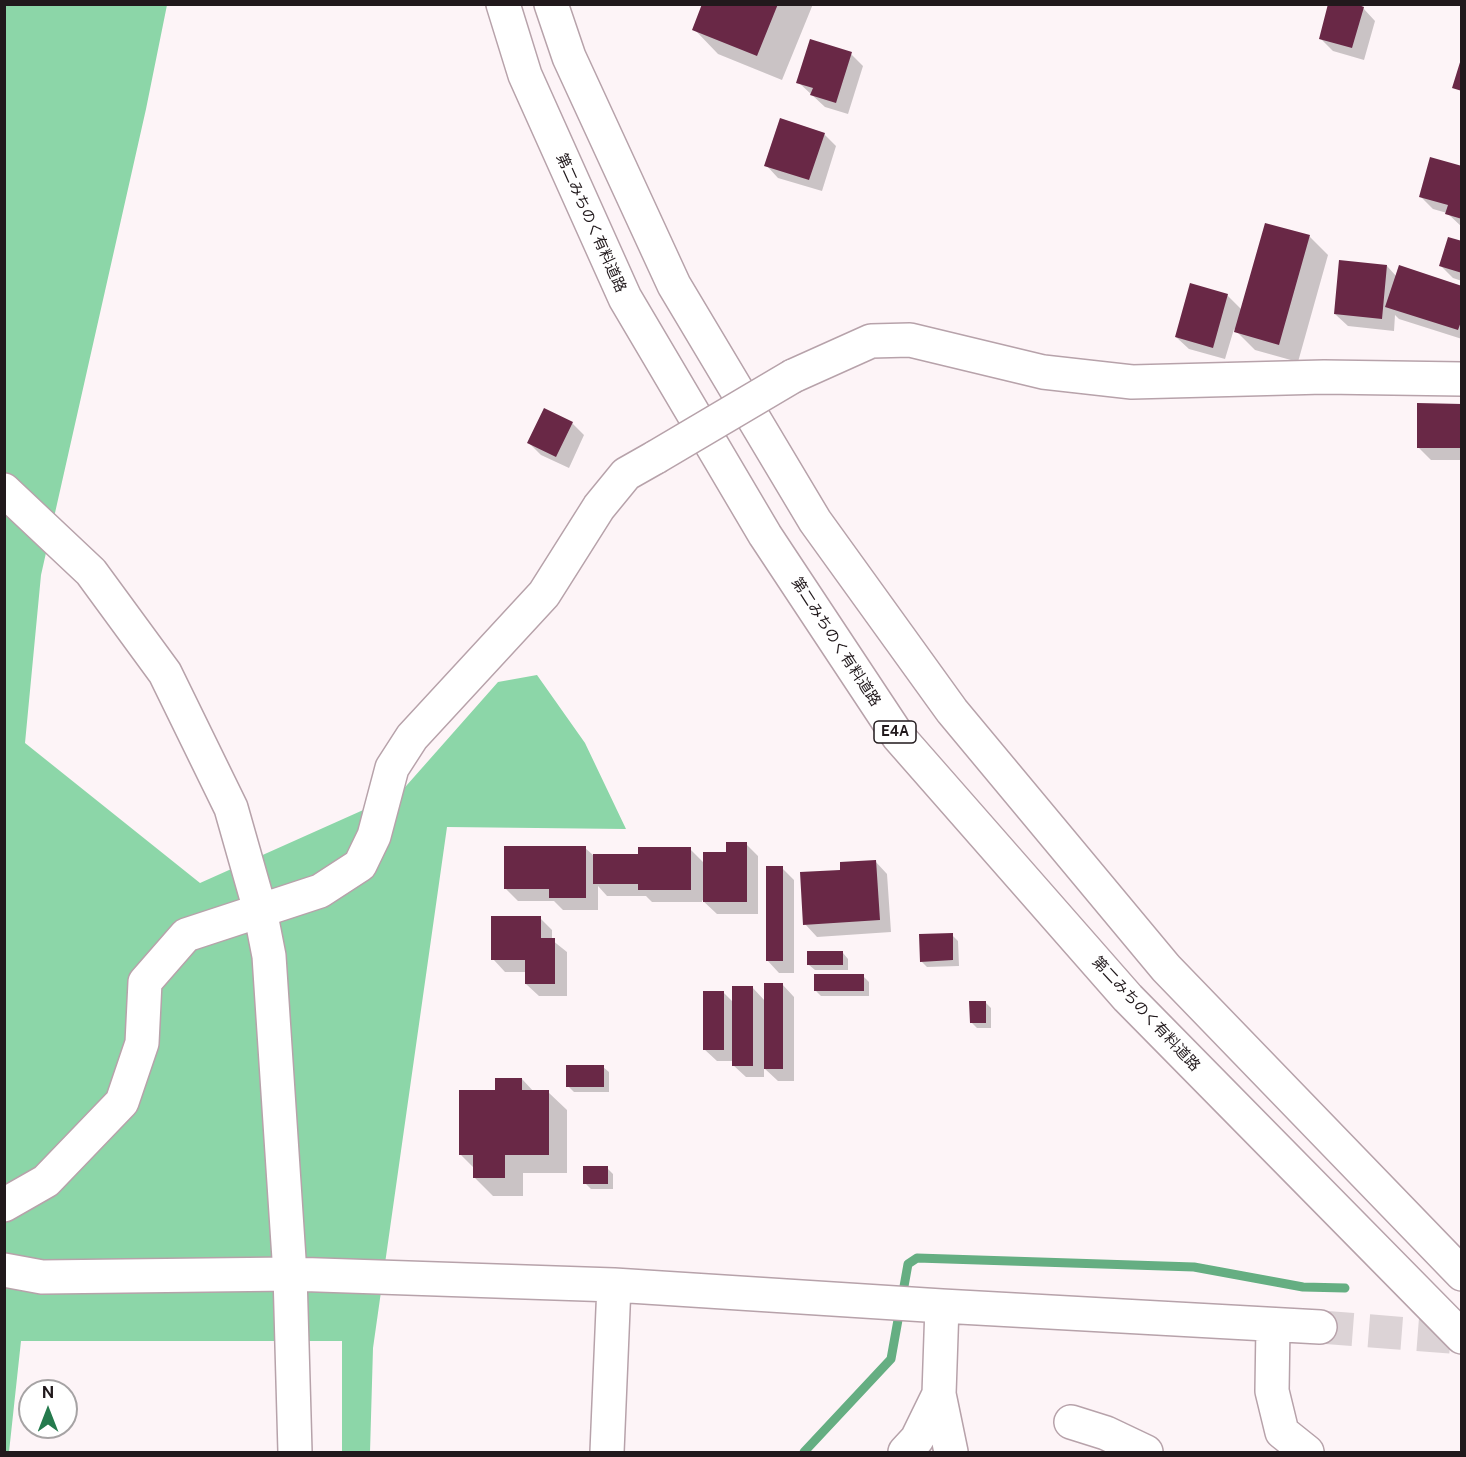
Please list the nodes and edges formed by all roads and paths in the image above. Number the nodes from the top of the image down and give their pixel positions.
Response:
1 (503, 4) edge
2 (551, 4) edge
3 (1461, 380) edge
4 (4, 490) edge
5 (260, 910) junction
6 (4, 1205) edge
7 (4, 1270) edge
8 (290, 1274) junction
9 (1461, 1274) edge
10 (614, 1285) junction
11 (942, 1306) junction
12 (1274, 1325) junction
13 (1320, 1327) tunnel mouth
14 (1461, 1337) edge
15 (939, 1394) junction
16 (1071, 1422) dead end
17 (295, 1452) edge
18 (608, 1452) edge
19 (905, 1452) edge
20 (951, 1452) edge
21 (1146, 1452) edge
22 (1307, 1452) edge

1 - 14 main road, 第二みちのく有料道路 / E4A
2 - 9 main road
3 - 5 main road, bridge
4 - 5 main road
5 - 6 main road
5 - 8 main road
7 - 8 main road
8 - 10 main road
8 - 17 main road
10 - 11 main road
10 - 18 main road
11 - 12 main road
11 - 15 main road
12 - 13 main road
12 - 22 main road
15 - 19 main road
15 - 20 main road
16 - 21 main road

